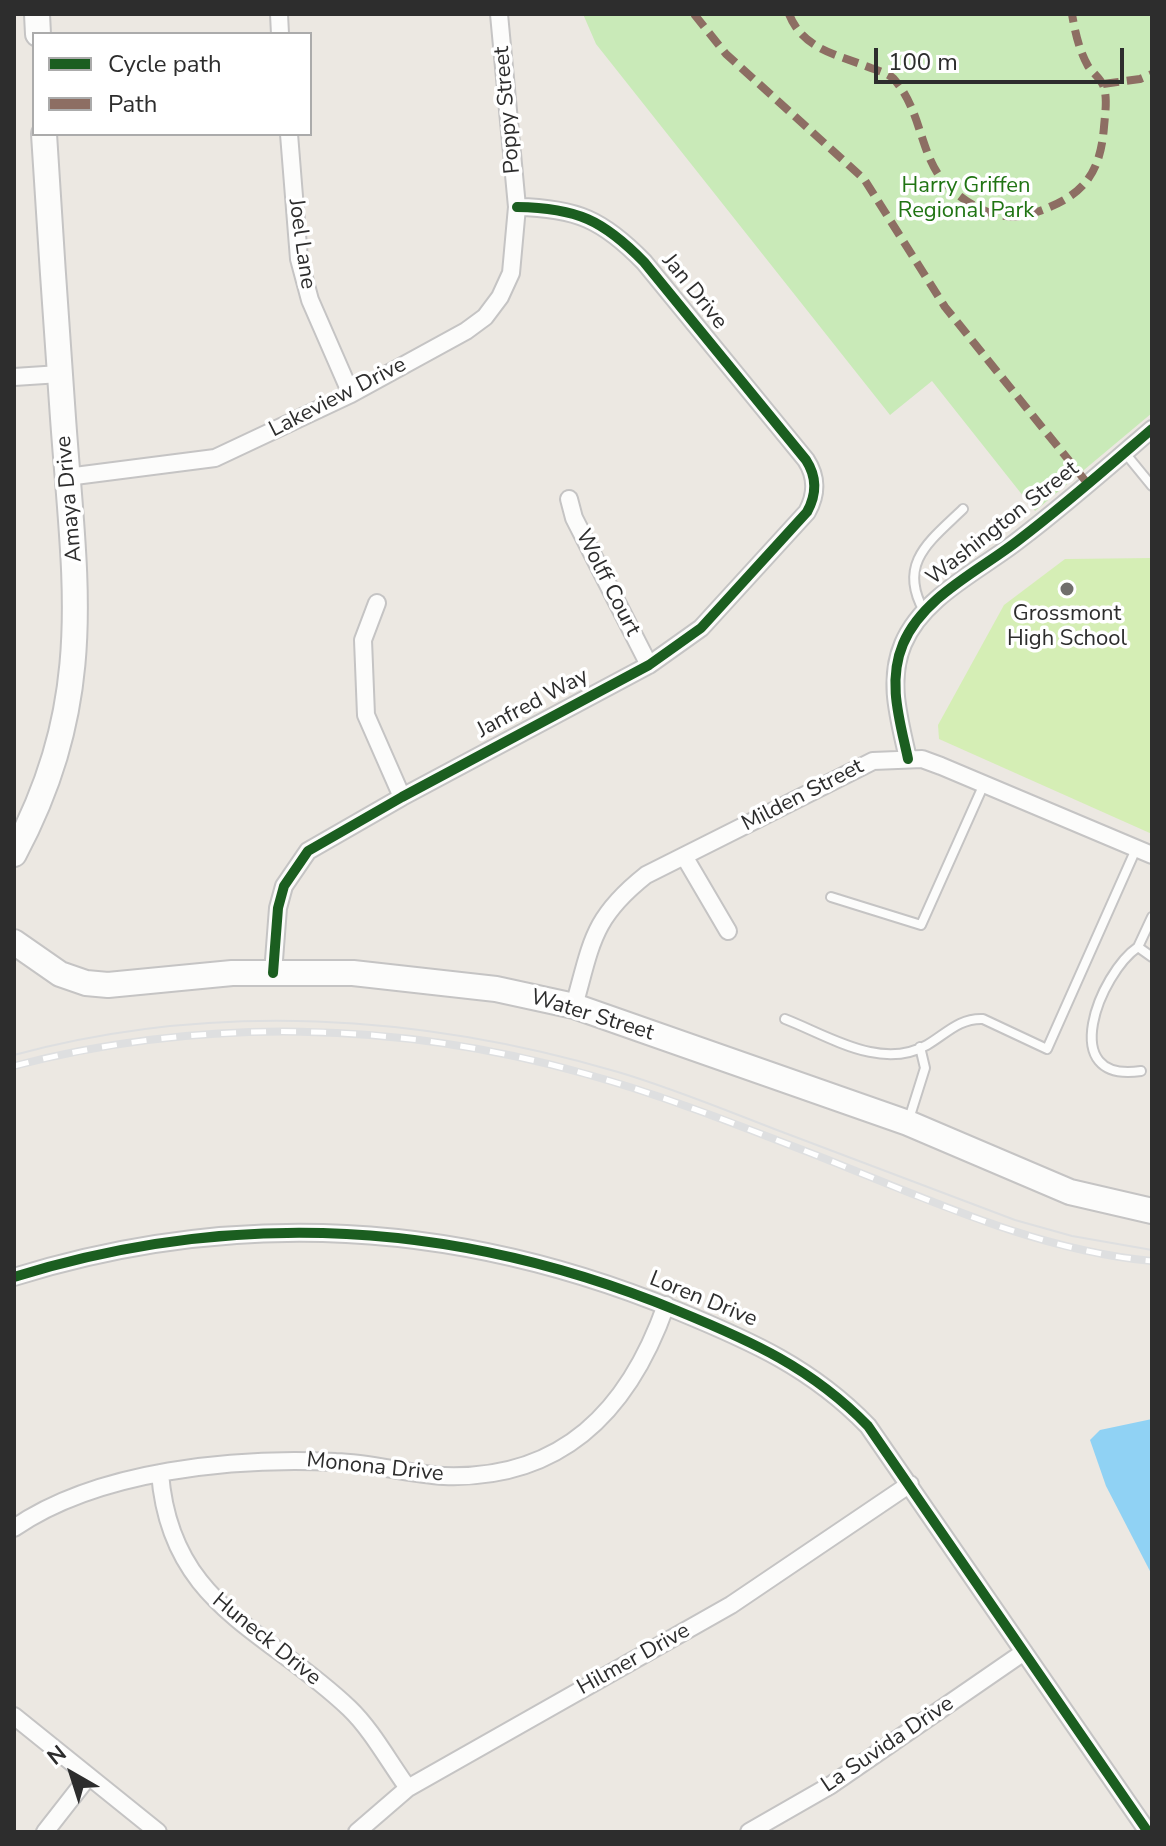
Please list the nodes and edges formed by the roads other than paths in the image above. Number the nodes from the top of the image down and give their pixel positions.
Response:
1 (499, 14) edge
2 (44, 136) edge
3 (289, 136) edge
4 (517, 207) junction
5 (60, 374) junction
6 (14, 377) edge
7 (351, 394) junction
8 (1152, 429) edge
9 (1124, 453) junction
10 (806, 460) joint
11 (67, 477) junction
12 (1152, 486) edge
13 (569, 499) dead end
14 (963, 509) dead end
15 (377, 603) dead end
16 (924, 612) junction
17 (649, 665) junction
18 (908, 759) junction
19 (984, 784) junction
20 (402, 797) junction
21 (1144, 852) edge
22 (14, 854) edge
23 (684, 856) junction
24 (831, 897) dead end
25 (1152, 917) edge
26 (728, 931) dead end
27 (14, 942) edge
28 (1138, 947) junction
29 (1152, 957) edge
30 (273, 973) junction
31 (574, 1006) junction
32 (785, 1019) dead end
33 (920, 1047) junction
34 (1141, 1071) dead end
35 (908, 1123) junction
36 (1152, 1211) edge
37 (14, 1277) edge
38 (666, 1305) junction
39 (160, 1473) junction
40 (910, 1484) junction
41 (14, 1528) edge
42 (1024, 1652) junction
43 (14, 1716) edge
44 (88, 1777) junction
45 (408, 1788) junction
46 (1146, 1831) edge
47 (45, 1832) edge
48 (158, 1832) edge
49 (357, 1832) edge
50 (749, 1832) edge

1 - 4 street, Poppy Street
2 - 5 street, Amaya Drive
3 - 7 street, Joel Lane
4 - 7 street, Lakeview Drive
4 - 10 street, Jan Drive
5 - 6 street
5 - 11 street, Amaya Drive
7 - 11 street, Lakeview Drive
8 - 9 street, Washington Street
9 - 12 lane
9 - 16 street, Washington Street
10 - 17 street, Janfred Way
11 - 22 street, Amaya Drive
13 - 17 street, Wolff Court
14 - 16 lane
15 - 20 street
16 - 18 street, Washington Street
17 - 20 street, Janfred Way
18 - 19 street, Milden Street
18 - 23 street, Milden Street
19 - 21 street, Milden Street
19 - 24 lane
20 - 30 street, Janfred Way
21 - 33 lane
23 - 26 street
23 - 31 street, Milden Street
25 - 28 lane
27 - 30 street, Water Street
28 - 29 lane
28 - 34 lane
30 - 31 street, Water Street
31 - 35 street, Water Street
32 - 33 lane
33 - 35 lane
35 - 36 street, Water Street
37 - 38 street, Loren Drive
38 - 39 street, Monona Drive
38 - 40 street, Loren Drive
39 - 41 street, Monona Drive
39 - 45 street, Huneck Drive
40 - 42 street, Loren Drive
40 - 45 street, Hilmer Drive
42 - 46 street, Loren Drive
42 - 50 street, La Suvida Drive
43 - 44 street
44 - 47 street
44 - 48 street
45 - 49 street, Hilmer Drive

